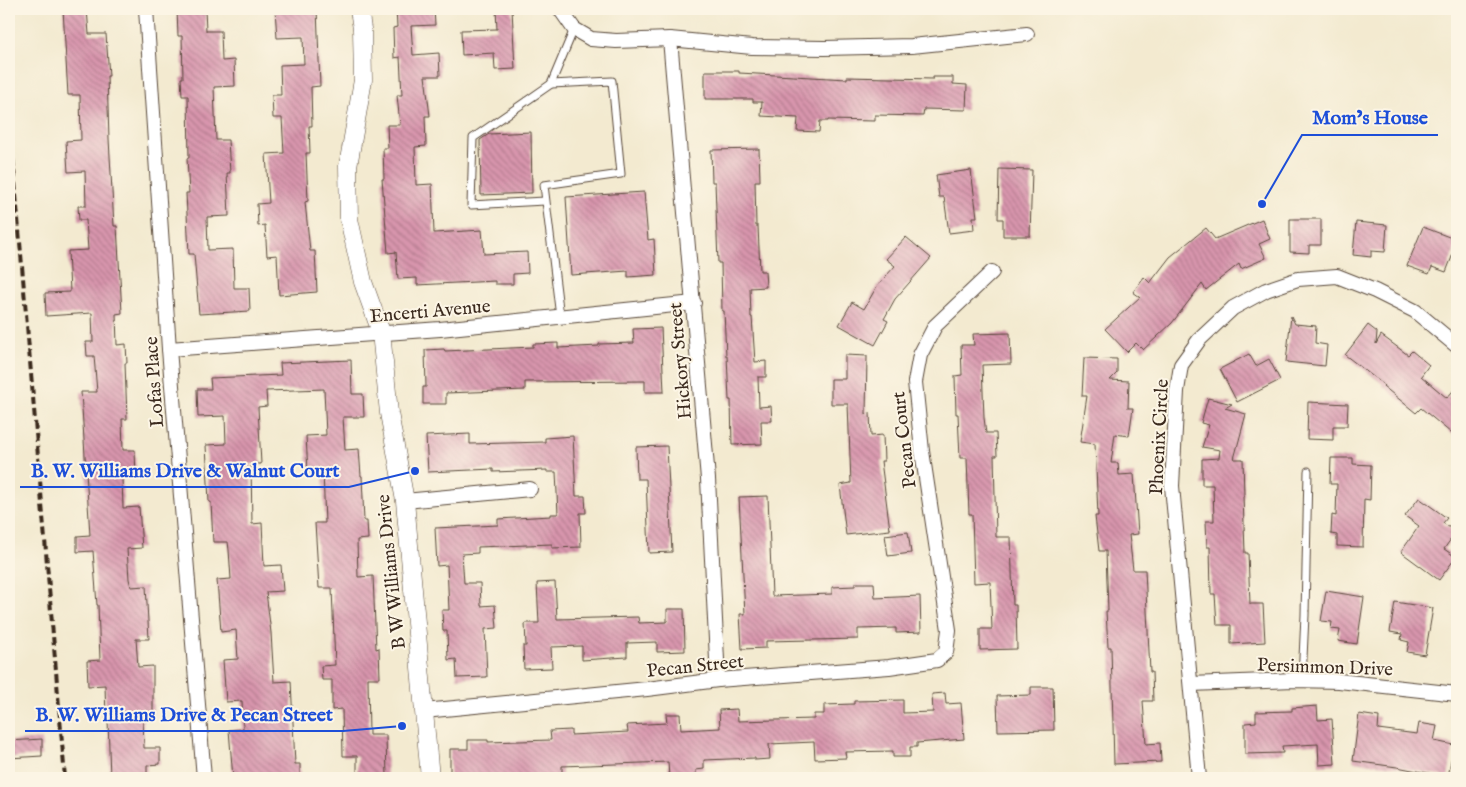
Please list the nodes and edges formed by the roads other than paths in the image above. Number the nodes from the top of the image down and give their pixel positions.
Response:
1 (146, 9) edge
2 (359, 9) edge
3 (560, 9) edge
4 (574, 29) junction
5 (1027, 34) dead end
6 (670, 39) junction
7 (551, 84) junction
8 (546, 201) junction
9 (992, 272) dead end
10 (694, 303) junction
11 (560, 317) junction
12 (381, 332) junction
13 (1457, 346) edge
14 (169, 349) junction
15 (1308, 471) dead end
16 (530, 489) dead end
17 (406, 501) junction
18 (949, 632) joint
19 (1457, 679) edge
20 (718, 680) junction
21 (1302, 680) junction
22 (1191, 684) junction
23 (1456, 694) edge
24 (424, 711) junction
25 (204, 778) edge
26 (430, 778) edge
27 (1199, 778) edge

1 - 14 street, Lofas Place
2 - 12 street, B W Williams Drive
3 - 4 street
4 - 6 street
4 - 7 lane
5 - 6 street
6 - 10 street, Hickory Street
7 - 8 lane
7 - 8 lane
8 - 11 lane
9 - 18 street, Pecan Court
10 - 11 street, Encerti Avenue
10 - 20 street, Hickory Street
11 - 12 street, Encerti Avenue
12 - 14 street, Encerti Avenue
12 - 17 street, B W Williams Drive
13 - 22 street, Phoenix Circle
14 - 25 street, Lofas Place
15 - 21 lane
16 - 17 street
17 - 24 street, B W Williams Drive
18 - 20 street, Pecan Street
19 - 23 lane
20 - 24 street, Pecan Street
21 - 22 street, Persimmon Drive
21 - 23 street, Persimmon Drive
22 - 27 street, Phoenix Circle
24 - 26 street, B W Williams Drive

